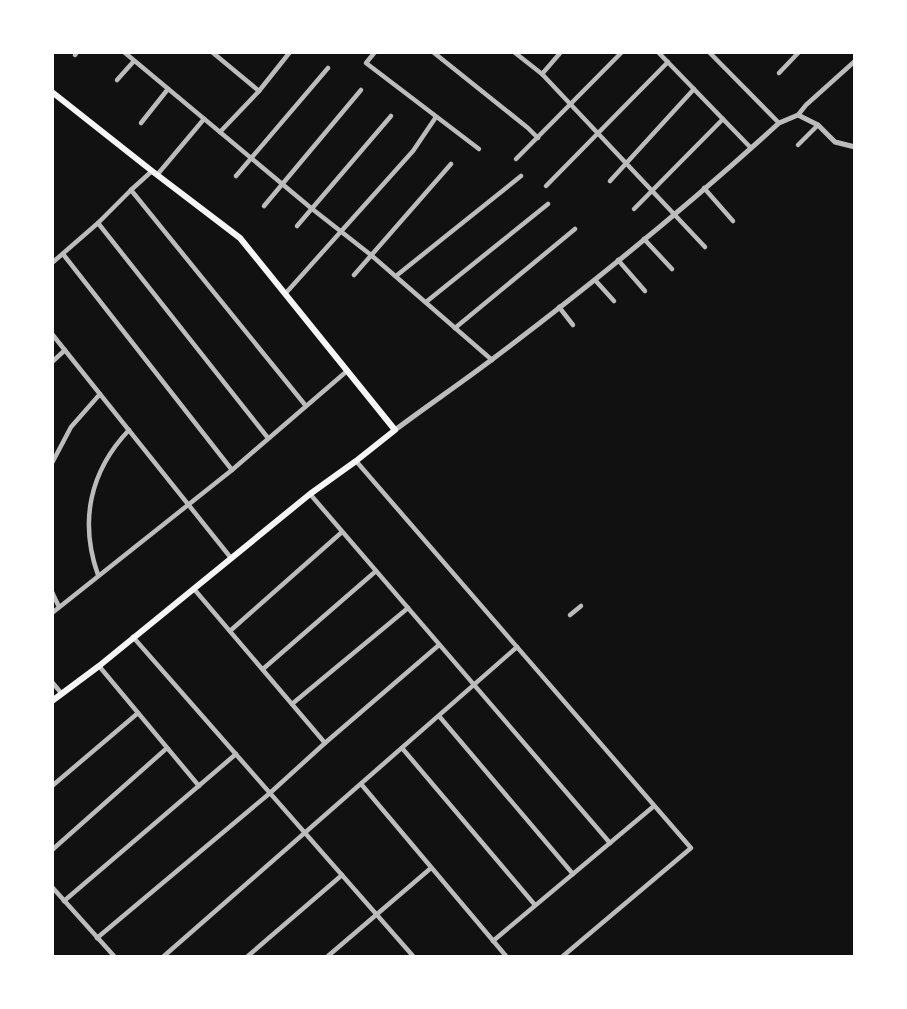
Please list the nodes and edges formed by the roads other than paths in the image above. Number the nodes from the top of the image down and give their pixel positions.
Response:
1 (124, 52) edge
2 (212, 52) edge
3 (278, 52) edge
4 (290, 52) edge
5 (375, 52) edge
6 (433, 52) edge
7 (514, 52) edge
8 (561, 52) edge
9 (622, 52) edge
10 (658, 52) edge
11 (709, 52) edge
12 (799, 52) edge
13 (285, 59) junction
14 (134, 61) junction
15 (855, 61) edge
16 (668, 62) junction
17 (328, 68) dead end
18 (779, 73) dead end
19 (542, 74) junction
20 (117, 80) dead end
21 (168, 89) junction
22 (694, 89) junction
23 (361, 90) dead end
24 (259, 91) junction
25 (52, 92) edge
26 (572, 104) junction
27 (798, 115) junction
28 (391, 116) dead end
29 (436, 117) junction
30 (204, 119) junction
31 (723, 119) junction
32 (141, 123) dead end
33 (779, 123) junction
34 (818, 125) junction
35 (220, 132) junction
36 (599, 134) junction
37 (538, 138) junction
38 (798, 145) dead end
39 (855, 147) edge
40 (751, 148) junction
41 (479, 149) dead end
42 (250, 158) junction
43 (516, 159) dead end
44 (626, 163) junction
45 (452, 164) dead end
46 (154, 173) junction
47 (236, 176) dead end
48 (521, 176) dead end
49 (610, 181) dead end
50 (282, 184) junction
51 (546, 186) dead end
52 (704, 188) junction
53 (131, 190) junction
54 (653, 191) junction
55 (548, 204) dead end
56 (264, 206) dead end
57 (311, 208) junction
58 (634, 209) dead end
59 (675, 213) junction
60 (733, 221) dead end
61 (97, 223) junction
62 (297, 226) dead end
63 (575, 229) dead end
64 (341, 231) junction
65 (644, 239) junction
66 (705, 247) dead end
67 (63, 254) junction
68 (371, 255) junction
69 (618, 260) junction
70 (52, 263) edge
71 (672, 269) dead end
72 (354, 275) dead end
73 (396, 276) junction
74 (594, 279) junction
75 (645, 291) dead end
76 (285, 294) junction
77 (614, 301) dead end
78 (426, 302) junction
79 (559, 307) junction
80 (573, 325) dead end
81 (456, 328) junction
82 (52, 334) edge
83 (65, 350) junction
84 (492, 359) junction
85 (52, 362) edge
86 (347, 371) junction
87 (100, 394) junction
88 (306, 406) junction
89 (129, 430) junction
90 (394, 430) junction
91 (268, 438) junction
92 (356, 461) junction
93 (52, 463) edge
94 (232, 470) junction
95 (310, 494) junction
96 (190, 504) junction
97 (342, 532) junction
98 (232, 559) junction
99 (376, 571) junction
100 (98, 575) junction
101 (193, 588) junction
102 (52, 593) edge
103 (581, 606) dead end
104 (59, 607) junction
105 (408, 608) junction
106 (52, 613) edge
107 (570, 615) dead end
108 (230, 631) junction
109 (133, 637) junction
110 (439, 645) junction
111 (517, 648) junction
112 (99, 666) junction
113 (262, 669) junction
114 (52, 682) edge
115 (474, 685) junction
116 (62, 694) junction
117 (52, 701) edge
118 (292, 704) junction
119 (138, 713) junction
120 (439, 716) junction
121 (325, 743) junction
122 (167, 748) junction
123 (402, 748) junction
124 (236, 754) junction
125 (360, 785) junction
126 (52, 786) edge
127 (199, 786) junction
128 (270, 793) junction
129 (654, 806) junction
130 (305, 833) junction
131 (610, 843) junction
132 (52, 850) edge
133 (431, 868) junction
134 (573, 874) junction
135 (342, 875) junction
136 (52, 887) edge
137 (64, 901) junction
138 (536, 905) junction
139 (377, 915) junction
140 (97, 938) junction
141 (493, 941) junction
142 (409, 951) junction
143 (114, 957) edge
144 (164, 957) edge
145 (248, 957) edge
146 (328, 957) edge
147 (403, 957) edge
148 (413, 957) edge
149 (506, 957) edge
150 (563, 957) edge

1 - 14 street
2 - 24 street
3 - 13 street
4 - 13 street
5 - 29 street
6 - 37 street
7 - 19 street
8 - 19 street
9 - 26 street
10 - 16 street
11 - 33 street
12 - 18 street
13 - 24 street
14 - 20 street
14 - 21 street
15 - 27 street
16 - 22 street
16 - 36 street
17 - 42 street
19 - 26 street
21 - 30 street
21 - 32 street
22 - 31 street
22 - 44 street
23 - 50 street
24 - 35 street
25 - 46 main road
26 - 36 street
26 - 37 street
27 - 33 street
27 - 34 street
28 - 57 street
29 - 41 street
29 - 64 street
30 - 35 street
30 - 46 street
31 - 40 street
31 - 54 street
33 - 40 street
34 - 38 street
34 - 39 street
35 - 42 street
36 - 44 street
36 - 51 street
37 - 43 street
40 - 52 street
42 - 47 street
42 - 50 street
44 - 49 street
44 - 54 street
45 - 68 street
46 - 53 street
46 - 76 main road
48 - 73 street
50 - 56 street
50 - 57 street
52 - 59 street
52 - 60 street
53 - 61 street
53 - 88 street
54 - 58 street
54 - 59 street
55 - 78 street
57 - 62 street
57 - 64 street
59 - 65 street
59 - 66 street
61 - 67 street
61 - 91 street
63 - 81 street
64 - 68 street
64 - 76 street
65 - 69 street
65 - 71 street
67 - 70 street
67 - 94 street
68 - 72 street
68 - 73 street
69 - 74 street
69 - 75 street
73 - 78 street
74 - 77 street
74 - 79 street
76 - 86 main road
78 - 81 street
79 - 80 street
79 - 84 street
81 - 84 street
82 - 83 street
83 - 85 street
83 - 87 street
84 - 90 street
86 - 88 street
86 - 90 main road
87 - 89 street
87 - 93 street
88 - 91 street
89 - 96 street
89 - 100 street
90 - 92 main road
91 - 94 street
92 - 95 main road
92 - 111 street
94 - 96 street
95 - 97 street
95 - 98 main road
96 - 98 street
96 - 100 street
97 - 99 street
97 - 108 street
98 - 101 main road
99 - 105 street
99 - 113 street
100 - 104 street
101 - 108 street
101 - 109 main road
102 - 104 street
103 - 107 street
104 - 106 street
105 - 110 street
105 - 118 street
108 - 113 street
109 - 112 main road
109 - 124 street
110 - 115 street
110 - 121 street
111 - 115 street
111 - 129 street
112 - 116 main road
112 - 119 street
113 - 118 street
114 - 116 street
115 - 120 street
115 - 131 street
116 - 117 main road
118 - 121 street
119 - 122 street
119 - 126 street
120 - 123 street
120 - 134 street
121 - 128 street
122 - 127 street
122 - 132 street
123 - 125 street
123 - 138 street
124 - 127 street
124 - 128 street
125 - 130 street
125 - 133 street
127 - 137 street
128 - 130 street
128 - 140 street
129 - 131 street
129 - 150 street
130 - 135 street
130 - 144 street
131 - 134 street
133 - 139 street
133 - 141 street
134 - 138 street
135 - 139 street
135 - 145 street
136 - 137 street
137 - 140 street
138 - 141 street
139 - 142 street
139 - 146 street
140 - 143 street
141 - 149 street
142 - 147 street
142 - 148 street

